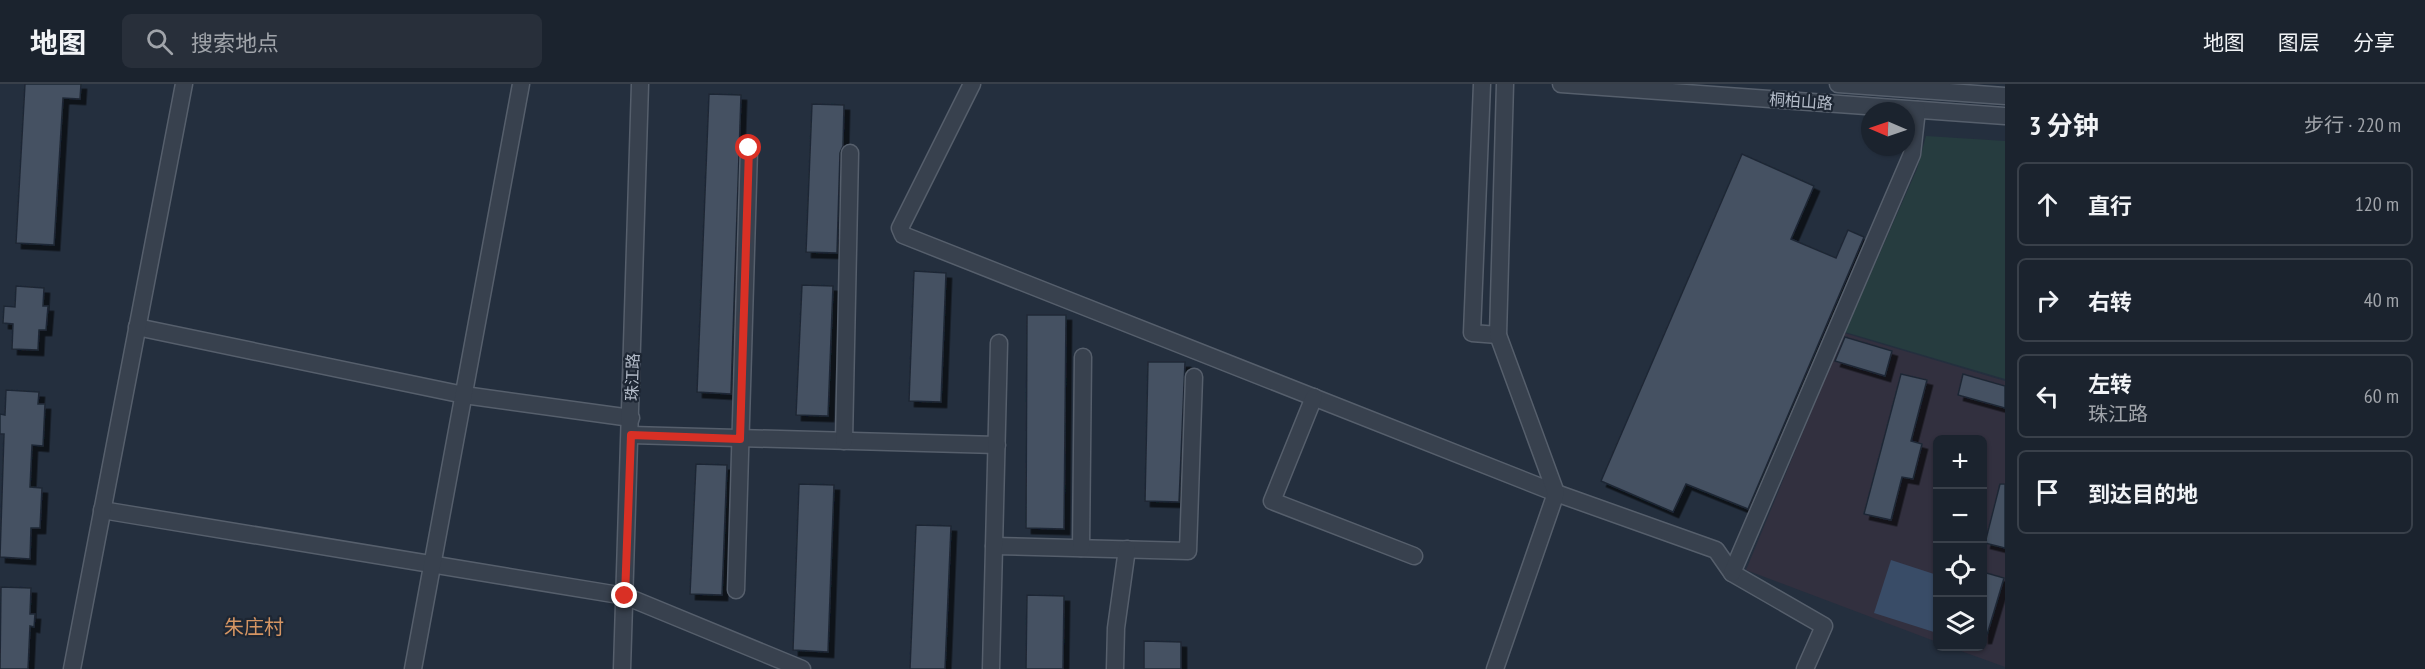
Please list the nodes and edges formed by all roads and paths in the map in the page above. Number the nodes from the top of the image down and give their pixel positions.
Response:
1 (184, 84) edge
2 (520, 84) edge
3 (640, 84) edge
4 (972, 84) edge
5 (1482, 84) edge
6 (1505, 84) edge
7 (1561, 84) edge
8 (1838, 84) edge
9 (2005, 96) edge
10 (1917, 110) junction
11 (2005, 116) edge
12 (749, 148) dead end
13 (850, 153) dead end
14 (137, 327) junction
15 (1498, 335) junction
16 (999, 343) dead end
17 (1083, 357) dead end
18 (1194, 377) dead end
19 (464, 395) junction
20 (1314, 397) junction
21 (631, 418) junction
22 (631, 435) junction
23 (740, 439) junction
24 (844, 441) junction
25 (997, 445) junction
26 (1556, 493) junction
27 (102, 510) junction
28 (994, 546) junction
29 (1081, 548) junction
30 (1127, 549) junction
31 (1413, 556) dead end
32 (432, 566) junction
33 (1732, 573) junction
34 (736, 590) dead end
35 (625, 596) junction
36 (72, 669) edge
37 (413, 669) edge
38 (622, 669) edge
39 (802, 669) edge
40 (991, 669) edge
41 (1115, 669) edge
42 (1496, 669) edge
43 (1805, 669) edge

1 - 14 street
2 - 19 street
3 - 21 street, 珠江路
4 - 20 street
5 - 15 street
6 - 15 street
7 - 10 street, 桐柏山路
8 - 9 street, 桐柏山路
10 - 11 street, 桐柏山路
10 - 33 street
12 - 23 street
13 - 24 street
14 - 19 street
14 - 27 street
15 - 26 street
16 - 25 street
17 - 29 street
18 - 30 street
19 - 21 street
19 - 32 street
20 - 26 street
20 - 31 street
21 - 22 street, 珠江路
22 - 23 street
22 - 35 street, 珠江路
23 - 24 street
23 - 34 street
24 - 25 street
25 - 28 street
26 - 33 street
26 - 42 street
27 - 32 street
27 - 36 street
28 - 29 street
28 - 40 street
29 - 30 street
30 - 41 street
32 - 35 street
32 - 37 street
33 - 43 street
35 - 38 street, 珠江路
35 - 39 street

